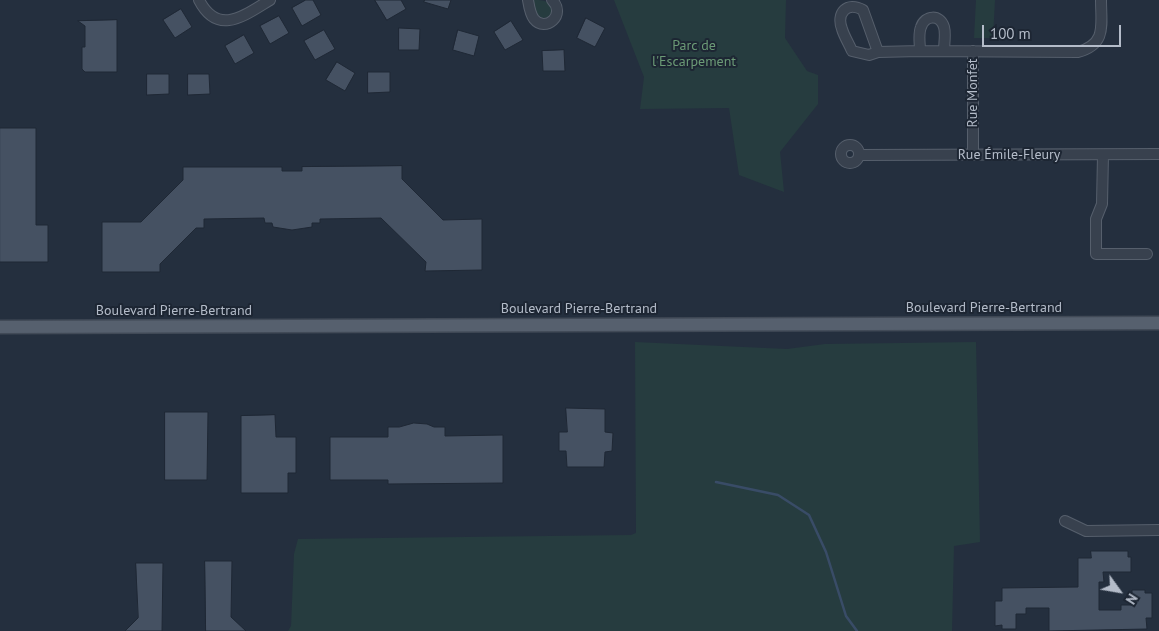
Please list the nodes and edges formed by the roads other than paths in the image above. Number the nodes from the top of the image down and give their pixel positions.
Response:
1 (198, 0) edge
2 (270, 0) edge
3 (528, 0) edge
4 (552, 0) edge
5 (1101, 0) edge
6 (920, 51) junction
7 (944, 51) junction
8 (972, 51) junction
9 (878, 52) junction
10 (1159, 154) edge
11 (859, 155) dead end
12 (973, 155) junction
13 (1103, 155) junction
14 (1147, 254) dead end
15 (1159, 323) edge
16 (0, 326) edge
17 (1065, 521) dead end
18 (1159, 530) edge

1 - 2 street
3 - 4 street
5 - 8 street, Rue Monfet
6 - 7 street
6 - 7 street
6 - 9 street
7 - 8 street
8 - 12 street, Rue Monfet
9 - 9 street
10 - 13 street, Rue Émile-Fleury
11 - 12 street, Rue Émile-Fleury
12 - 13 street, Rue Émile-Fleury
13 - 14 street
15 - 16 main road, Boulevard Pierre-Bertrand
17 - 18 street

